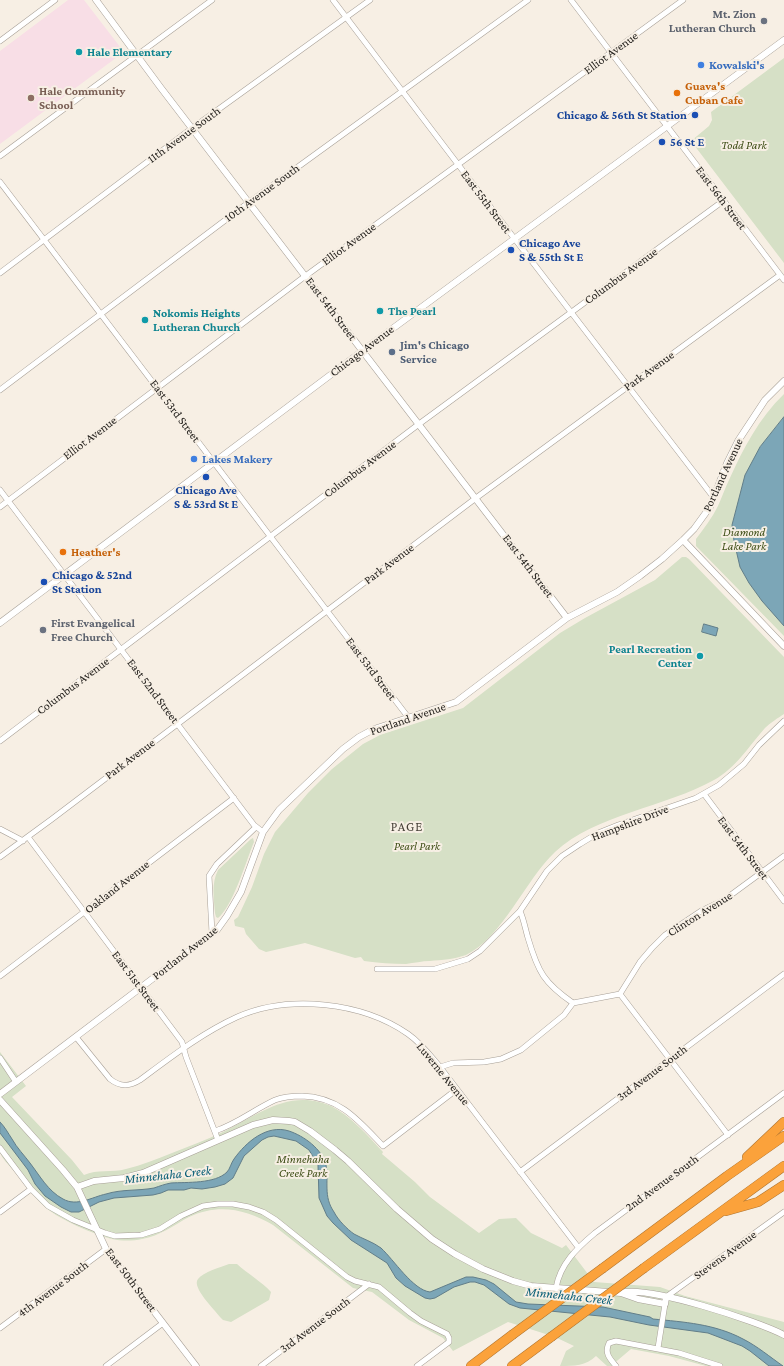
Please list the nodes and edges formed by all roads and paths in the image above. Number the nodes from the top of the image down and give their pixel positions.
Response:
1 (55, 0) edge
2 (96, 0) edge
3 (212, 0) edge
4 (333, 0) edge
5 (370, 0) edge
6 (528, 0) edge
7 (571, 0) edge
8 (683, 0) edge
9 (346, 17) junction
10 (784, 40) edge
11 (0, 41) edge
12 (611, 53) junction
13 (136, 55) junction
14 (402, 91) junction
15 (667, 126) junction
16 (193, 128) junction
17 (0, 156) edge
18 (458, 164) junction
19 (0, 182) edge
20 (723, 201) junction
21 (249, 202) junction
22 (514, 238) junction
23 (44, 240) junction
24 (0, 273) edge
25 (780, 275) junction
26 (306, 276) junction
27 (784, 280) edge
28 (571, 312) junction
29 (101, 314) junction
30 (363, 351) junction
31 (784, 381) edge
32 (628, 387) junction
33 (157, 388) junction
34 (0, 390) edge
35 (419, 424) junction
36 (213, 462) junction
37 (0, 490) edge
38 (476, 498) junction
39 (714, 498) junction
40 (8, 501) junction
41 (0, 507) edge
42 (270, 537) junction
43 (683, 540) junction
44 (64, 574) junction
45 (327, 611) junction
46 (568, 618) junction
47 (0, 623) edge
48 (784, 646) edge
49 (121, 649) junction
50 (408, 717) junction
51 (784, 721) edge
52 (177, 723) junction
53 (0, 741) edge
54 (704, 794) junction
55 (234, 798) junction
56 (256, 827) junction
57 (0, 830) edge
58 (263, 832) junction
59 (28, 837) junction
60 (23, 841) junction
61 (784, 856) edge
62 (0, 857) edge
63 (762, 872) junction
64 (784, 901) edge
65 (520, 911) junction
66 (85, 912) junction
67 (212, 933) junction
68 (377, 969) dead end
69 (784, 974) edge
70 (0, 976) edge
71 (140, 987) junction
72 (620, 994) junction
73 (573, 1003) junction
74 (76, 1037) junction
75 (184, 1047) junction
76 (0, 1058) edge
77 (670, 1060) junction
78 (440, 1067) junction
79 (16, 1082) junction
80 (456, 1090) junction
81 (784, 1092) edge
82 (0, 1094) edge
83 (0, 1100) edge
84 (784, 1122) edge
85 (215, 1131) junction
86 (728, 1135) junction
87 (784, 1136) edge
88 (218, 1140) junction
89 (0, 1148) edge
90 (784, 1166) edge
91 (520, 1172) junction
92 (727, 1176) junction
93 (784, 1185) edge
94 (31, 1188) junction
95 (77, 1188) junction
96 (0, 1212) edge
97 (721, 1212) junction
98 (784, 1212) edge
99 (98, 1230) junction
100 (578, 1247) junction
101 (106, 1249) junction
102 (369, 1284) junction
103 (556, 1288) junction
104 (666, 1301) junction
105 (163, 1323) junction
106 (0, 1328) edge
107 (784, 1335) edge
108 (658, 1348) junction
109 (106, 1366) edge
110 (196, 1366) edge
111 (261, 1366) edge
112 (416, 1366) edge
113 (471, 1366) edge
114 (512, 1366) edge
115 (616, 1366) edge
116 (720, 1366) edge

1 - 11 street
2 - 13 street, East 54th Street
3 - 13 street
4 - 9 street, East 55th Street
5 - 9 street, 11th Avenue South
6 - 14 street, 10th Avenue South
7 - 12 street, East 56th Street
8 - 12 street, Elliot Avenue
9 - 14 street, East 55th Street
9 - 16 street, 11th Avenue South
10 - 15 street, Chicago Avenue
12 - 15 street, East 56th Street
12 - 18 street, Elliot Avenue
13 - 16 street, East 54th Street
13 - 17 street
14 - 18 street, East 55th Street
14 - 21 street, 10th Avenue South
15 - 20 street, East 56th Street
15 - 22 street, Chicago Avenue
16 - 21 street, East 54th Street
16 - 23 street, 11th Avenue South
18 - 22 street, East 55th Street
18 - 26 street, Elliot Avenue
19 - 23 street, East 53rd Street
20 - 25 street, East 56th Street
20 - 28 street, Columbus Avenue
21 - 26 street, East 54th Street
21 - 29 street, 10th Avenue South
22 - 28 street, East 55th Street
22 - 30 street, Chicago Avenue
23 - 24 street, 11th Avenue South
23 - 29 street, East 53rd Street
25 - 27 street, East 56th Street
25 - 32 street, Park Avenue
26 - 30 street, East 54th Street
26 - 33 street, Elliot Avenue
28 - 32 street, East 55th Street
28 - 35 street, Columbus Avenue
29 - 33 street, East 53rd Street
29 - 34 street, 10th Avenue South
30 - 35 street, East 54th Street
30 - 36 street, Chicago Avenue
31 - 39 street, Portland Avenue
32 - 38 street, Park Avenue
32 - 39 street, East 55th Street
33 - 36 street, East 53rd Street
33 - 40 street, Elliot Avenue
35 - 38 street, East 54th Street
35 - 42 street, Columbus Avenue
36 - 42 street, East 53rd Street
36 - 44 street, Chicago Avenue
37 - 40 street, East 52nd Street
38 - 45 street, Park Avenue
38 - 46 street, East 54th Street
39 - 43 street, Portland Avenue
40 - 41 street, Elliot Avenue
40 - 44 street, East 52nd Street
42 - 45 street, East 53rd Street
42 - 49 street, Columbus Avenue
43 - 46 street, Portland Avenue
43 - 48 street
44 - 47 street, Chicago Avenue
44 - 49 street, East 52nd Street
45 - 50 street, East 53rd Street
45 - 52 street, Park Avenue
46 - 50 street, Portland Avenue
49 - 52 street, East 52nd Street
49 - 53 street, Columbus Avenue
50 - 58 street, Portland Avenue
51 - 54 street, Hampshire Drive
52 - 55 street, East 52nd Street
52 - 59 street, Park Avenue
54 - 63 street, East 54th Street
54 - 65 street, Hampshire Drive
55 - 56 street, East 52nd Street
55 - 66 street, Oakland Avenue
56 - 58 street, East 52nd Street
56 - 67 street
57 - 60 street
58 - 67 street, Portland Avenue
59 - 60 street, Park Avenue
59 - 66 street, East 51st Street
60 - 62 street, Park Avenue
61 - 63 street, Clinton Avenue
63 - 64 street, East 54th Street
63 - 72 street, Clinton Avenue
65 - 68 street, Hampshire Drive
65 - 73 street
66 - 70 street, Oakland Avenue
66 - 71 street, East 51st Street
67 - 71 street, Portland Avenue
69 - 77 street, 3rd Avenue South
71 - 74 street, Portland Avenue
71 - 75 street, East 51st Street
72 - 73 street
72 - 77 street
73 - 78 street
74 - 75 street, Luverne Avenue
74 - 79 street, Portland Avenue
75 - 78 street, Luverne Avenue
75 - 85 street, East 51st Street
76 - 79 street
77 - 86 street
77 - 91 street, 3rd Avenue South
78 - 80 street, Luverne Avenue
79 - 82 street, Portland Avenue
80 - 85 street
80 - 91 street, Luverne Avenue
81 - 86 street, 2nd Avenue South
83 - 95 street, East 50th Street
84 - 92 highway
85 - 88 street, East 51st Street
86 - 100 street, 2nd Avenue South
87 - 92 highway
88 - 95 street
88 - 103 street
89 - 94 street
90 - 97 highway
91 - 100 street, Luverne Avenue
92 - 113 highway, bridge
93 - 97 highway
94 - 96 street
94 - 99 street
95 - 99 street, East 50th Street
97 - 114 highway, bridge
98 - 104 street, Stevens Avenue
99 - 101 street, East 50th Street
99 - 102 street
100 - 103 street, 2nd Avenue South
101 - 105 street, East 50th Street
101 - 106 street, 4th Avenue South
102 - 111 street, 3rd Avenue South
102 - 112 street
103 - 104 street
104 - 107 street
104 - 108 street
105 - 109 street
105 - 110 street, East 50th Street
108 - 115 street
108 - 116 street

